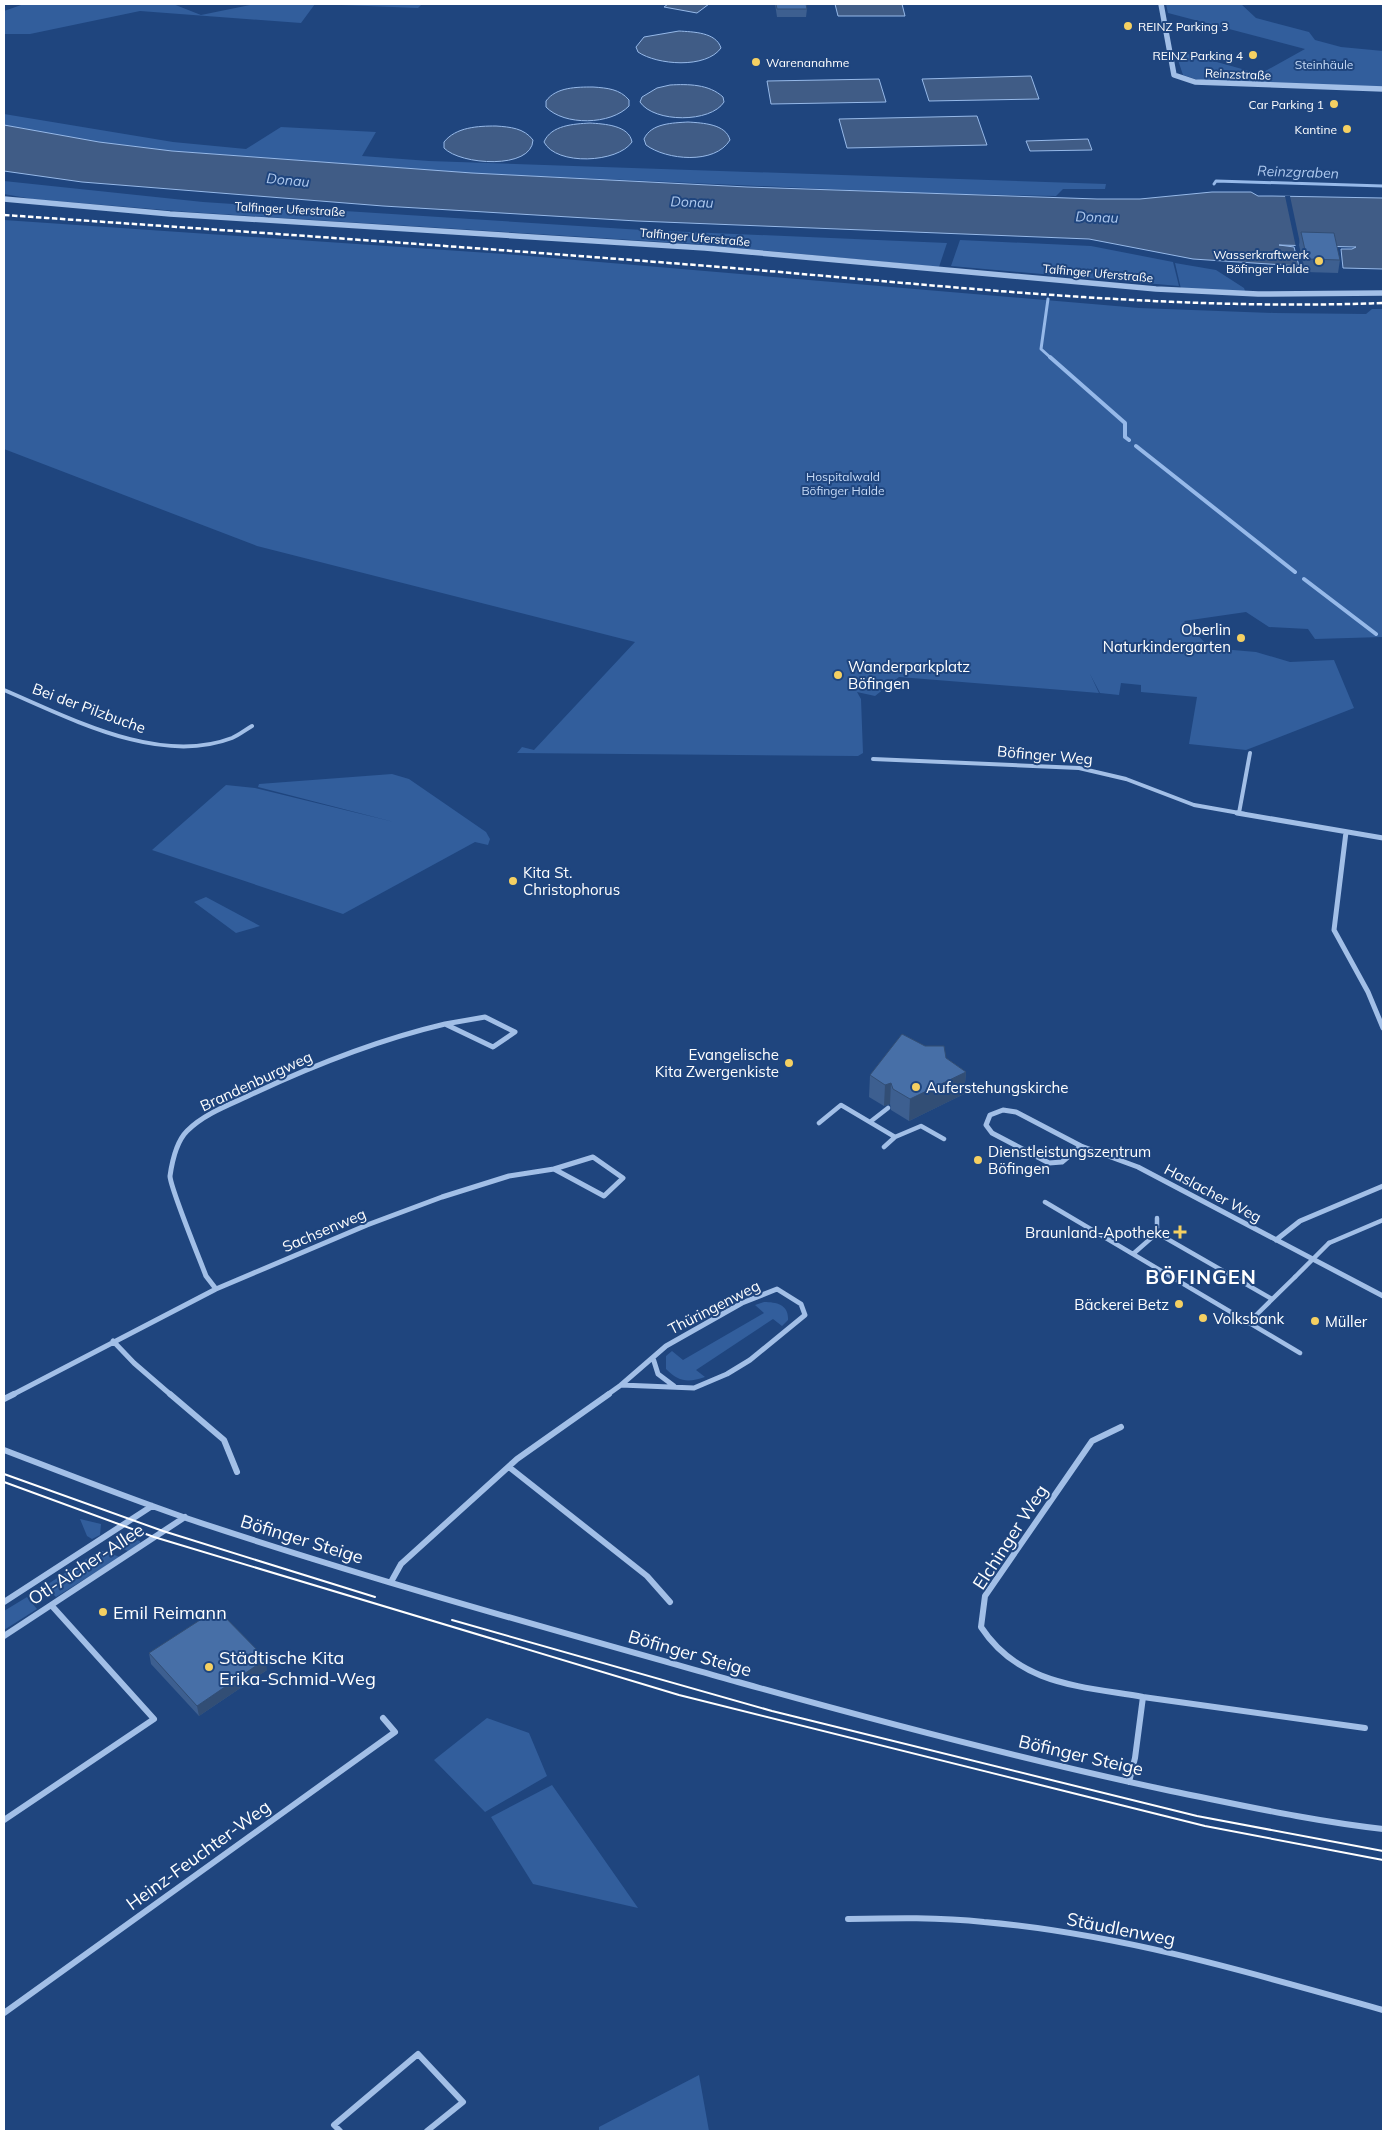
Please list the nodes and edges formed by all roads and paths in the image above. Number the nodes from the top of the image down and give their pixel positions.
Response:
1 (1161, 4) edge
2 (1383, 90) edge
3 (4, 199) edge
4 (1383, 293) edge
5 (4, 690) edge
6 (252, 726) dead end
7 (1250, 753) dead end
8 (873, 759) dead end
9 (1239, 813) junction
10 (1346, 832) junction
11 (1383, 838) edge
12 (445, 1024) junction
13 (1383, 1028) edge
14 (888, 1108) dead end
15 (870, 1122) junction
16 (819, 1123) dead end
17 (895, 1137) junction
18 (944, 1139) dead end
19 (1081, 1146) junction
20 (884, 1147) dead end
21 (554, 1169) junction
22 (1383, 1186) edge
23 (1045, 1202) dead end
24 (1157, 1218) dead end
25 (1383, 1220) edge
26 (1157, 1233) junction
27 (1276, 1240) junction
28 (1132, 1254) junction
29 (216, 1289) junction
30 (1383, 1296) edge
31 (1272, 1299) junction
32 (1248, 1323) junction
33 (113, 1341) junction
34 (1300, 1353) dead end
35 (653, 1358) junction
36 (621, 1385) junction
37 (675, 1387) junction
38 (4, 1399) edge
39 (1121, 1427) dead end
40 (4, 1450) edge
41 (509, 1467) junction
42 (237, 1472) dead end
43 (152, 1506) junction
44 (185, 1517) junction
45 (391, 1582) junction
46 (4, 1602) edge
47 (670, 1602) dead end
48 (52, 1606) junction
49 (4, 1636) edge
50 (1143, 1698) junction
51 (383, 1718) dead end
52 (1365, 1728) dead end
53 (1129, 1782) junction
54 (4, 1820) edge
55 (1383, 1829) edge
56 (848, 1919) dead end
57 (1383, 2010) edge
58 (4, 2013) edge
59 (340, 2131) edge
60 (427, 2131) edge

1 - 2 street, Reinzstraße
3 - 4 street, Talfinger Uferstraße
5 - 6 street, Bei der Pilzbuche
7 - 9 street
8 - 9 street, Böfinger Weg
9 - 10 street, Böfinger Weg
10 - 11 street, Böfinger Weg
10 - 13 street
12 - 12 street, Brandenburgweg
12 - 29 street, Brandenburgweg
14 - 15 street
15 - 16 street
15 - 17 street
17 - 18 street
17 - 20 street
19 - 19 street, Haslacher Weg
19 - 27 street, Haslacher Weg
21 - 21 street, Sachsenweg
21 - 29 street, Sachsenweg
22 - 27 street
23 - 28 street
24 - 26 street
25 - 31 street, bridge
26 - 28 street
26 - 31 street
27 - 30 street, Haslacher Weg
28 - 32 street
29 - 33 street, Sachsenweg
31 - 32 street
32 - 34 street
33 - 38 street, Sachsenweg
33 - 42 street
35 - 36 street, Thüringenweg
35 - 37 street
35 - 37 street, Thüringenweg
36 - 37 street, Thüringenweg
36 - 41 street, Thüringenweg
39 - 50 street, Elchinger Weg
40 - 43 street, Böfinger Steige
41 - 45 street, Thüringenweg
41 - 47 street
43 - 44 street, Böfinger Steige
43 - 46 street, Otl-Aicher-Allee
44 - 45 street, Böfinger Steige
44 - 48 street, Otl-Aicher-Allee
45 - 53 street, Böfinger Steige
48 - 49 street, Otl-Aicher-Allee
48 - 54 street
50 - 52 street, Elchinger Weg
50 - 53 street
51 - 58 street, Heinz-Feuchter-Weg
53 - 55 street, Böfinger Steige
56 - 57 street, Stäudlenweg
59 - 60 street

